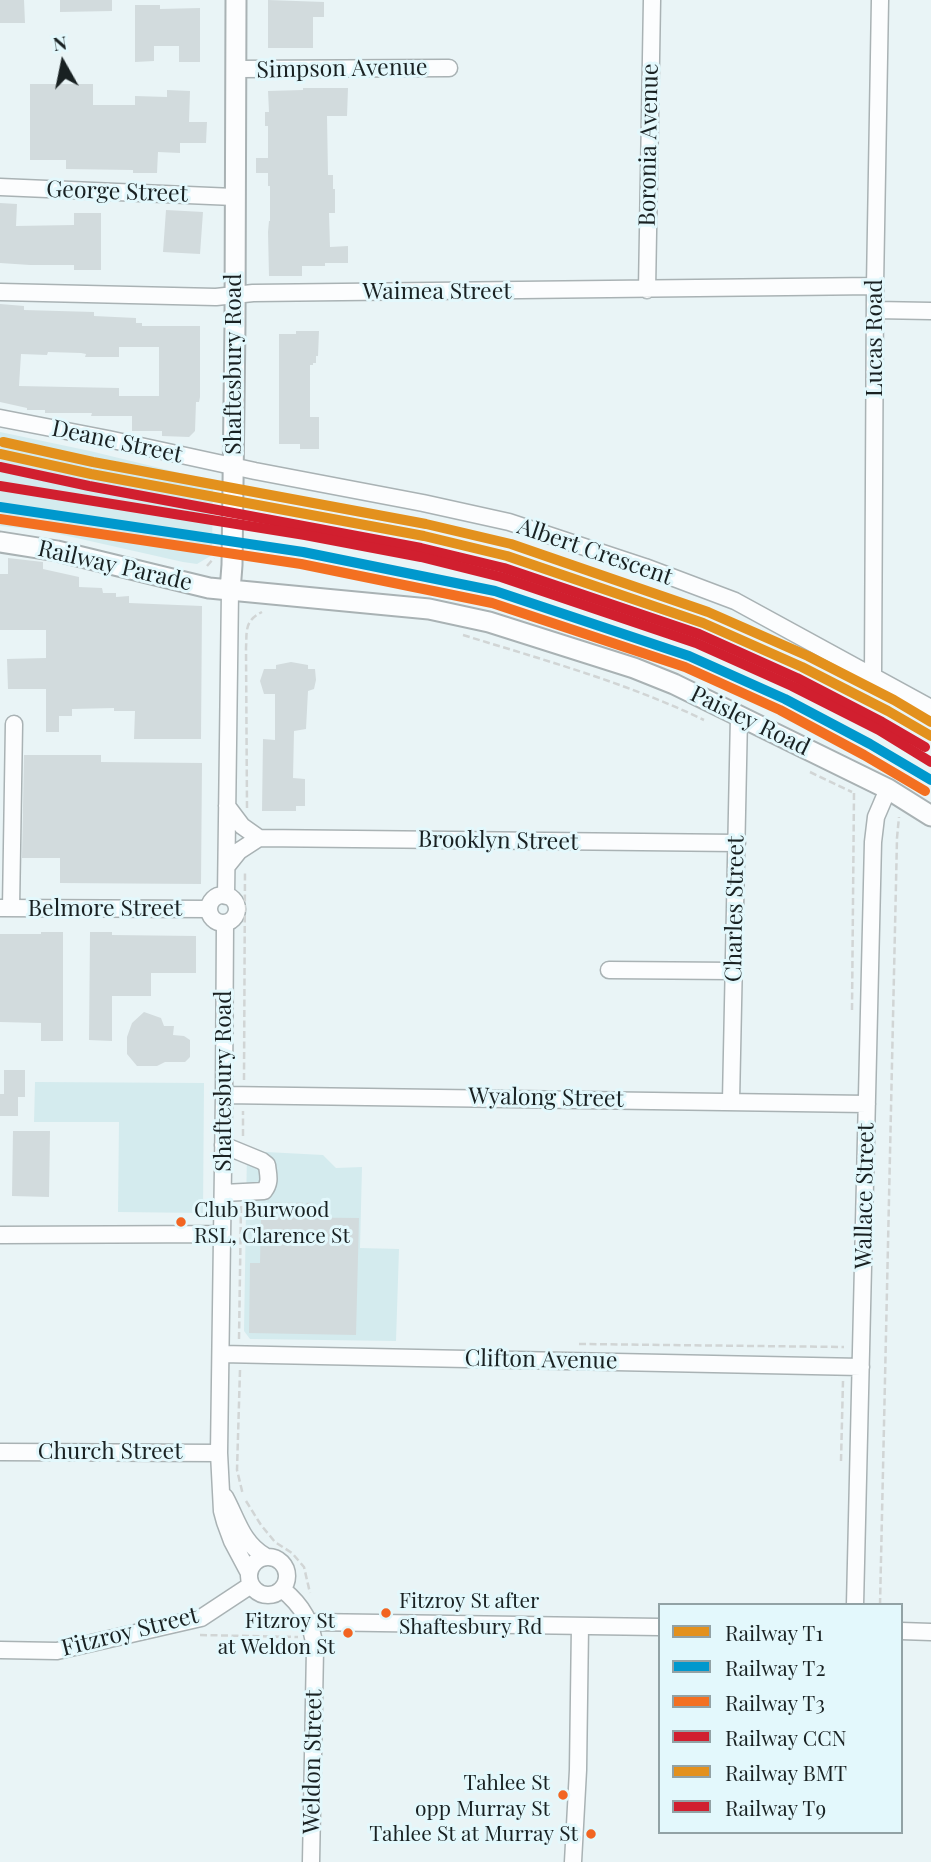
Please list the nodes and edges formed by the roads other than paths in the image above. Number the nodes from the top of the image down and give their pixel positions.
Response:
1 (236, 0) edge
2 (652, 0) edge
3 (880, 0) edge
4 (449, 68) dead end
5 (236, 69) junction
6 (0, 187) edge
7 (234, 197) junction
8 (875, 286) junction
9 (647, 290) junction
10 (0, 292) edge
11 (235, 296) junction
12 (875, 310) junction
13 (931, 312) edge
14 (0, 418) edge
15 (233, 471) junction
16 (0, 542) edge
17 (230, 591) junction
18 (873, 675) junction
19 (931, 708) edge
20 (739, 716) junction
21 (15, 724) dead end
22 (7, 783) edge
23 (884, 798) junction
24 (227, 806) junction
25 (931, 816) edge
26 (251, 838) junction
27 (737, 843) junction
28 (227, 866) junction
29 (226, 896) junction
30 (6, 908) edge
31 (209, 909) junction
32 (225, 923) junction
33 (609, 970) dead end
34 (734, 971) junction
35 (224, 1095) junction
36 (731, 1101) junction
37 (867, 1104) junction
38 (223, 1145) junction
39 (223, 1193) junction
40 (222, 1234) junction
41 (0, 1235) edge
42 (221, 1354) junction
43 (861, 1367) junction
44 (0, 1452) edge
45 (219, 1453) junction
46 (222, 1492) junction
47 (265, 1556) junction
48 (250, 1579) junction
49 (282, 1589) junction
50 (855, 1603) edge
51 (310, 1622) junction
52 (580, 1626) junction
53 (658, 1627) edge
54 (903, 1631) edge
55 (931, 1632) edge
56 (0, 1650) edge
57 (311, 1862) edge
58 (573, 1862) edge

1 - 5 main road, Shaftesbury Road
2 - 9 street, Boronia Avenue
3 - 8 street, Lucas Road
4 - 5 street, Simpson Avenue
5 - 7 main road, Shaftesbury Road
6 - 7 street, George Street
7 - 11 main road, Shaftesbury Road
8 - 9 street, Waimea Street
8 - 12 street, Lucas Road
9 - 11 street, Waimea Street
10 - 11 street, Waimea Street
11 - 15 main road, Shaftesbury Road
12 - 13 street
12 - 18 street, Lucas Road
14 - 15 street, Deane Street
15 - 17 main road, Shaftesbury Road
15 - 18 street, Albert Crescent
16 - 17 main road, Railway Parade
17 - 20 main road, Paisley Road
17 - 24 street, Shaftesbury Road
18 - 19 street, Albert Crescent
20 - 23 main road, Paisley Road
20 - 27 street, Charles Street
21 - 22 street
22 - 30 street
23 - 25 main road, Paisley Road
23 - 37 street, Wallace Street
24 - 26 street
24 - 28 street, Shaftesbury Road
26 - 27 street, Brooklyn Street
26 - 28 street
27 - 34 street, Charles Street
28 - 29 street, Shaftesbury Road
29 - 31 street
29 - 32 street
30 - 31 street, Belmore Street
31 - 32 street
32 - 35 street, Shaftesbury Road
33 - 34 street
34 - 36 street, Charles Street
35 - 36 street, Wyalong Street
35 - 38 street, Shaftesbury Road
36 - 37 street, Wyalong Street
37 - 43 street, Wallace Street
38 - 39 street, Shaftesbury Road
38 - 39 street
39 - 40 street, Shaftesbury Road
40 - 41 street
40 - 42 street, Shaftesbury Road
42 - 43 street, Clifton Avenue
42 - 45 street, Shaftesbury Road
43 - 50 street, Wallace Street
44 - 45 street, Church Street
45 - 46 street, Shaftesbury Road
46 - 47 street, Shaftesbury Road
46 - 48 street, Shaftesbury Road
47 - 48 street
47 - 49 street
48 - 49 street
48 - 56 street, Fitzroy Street
49 - 51 street, Weldon Street
51 - 52 street
51 - 57 street, Weldon Street
52 - 53 street
52 - 58 street
54 - 55 street

